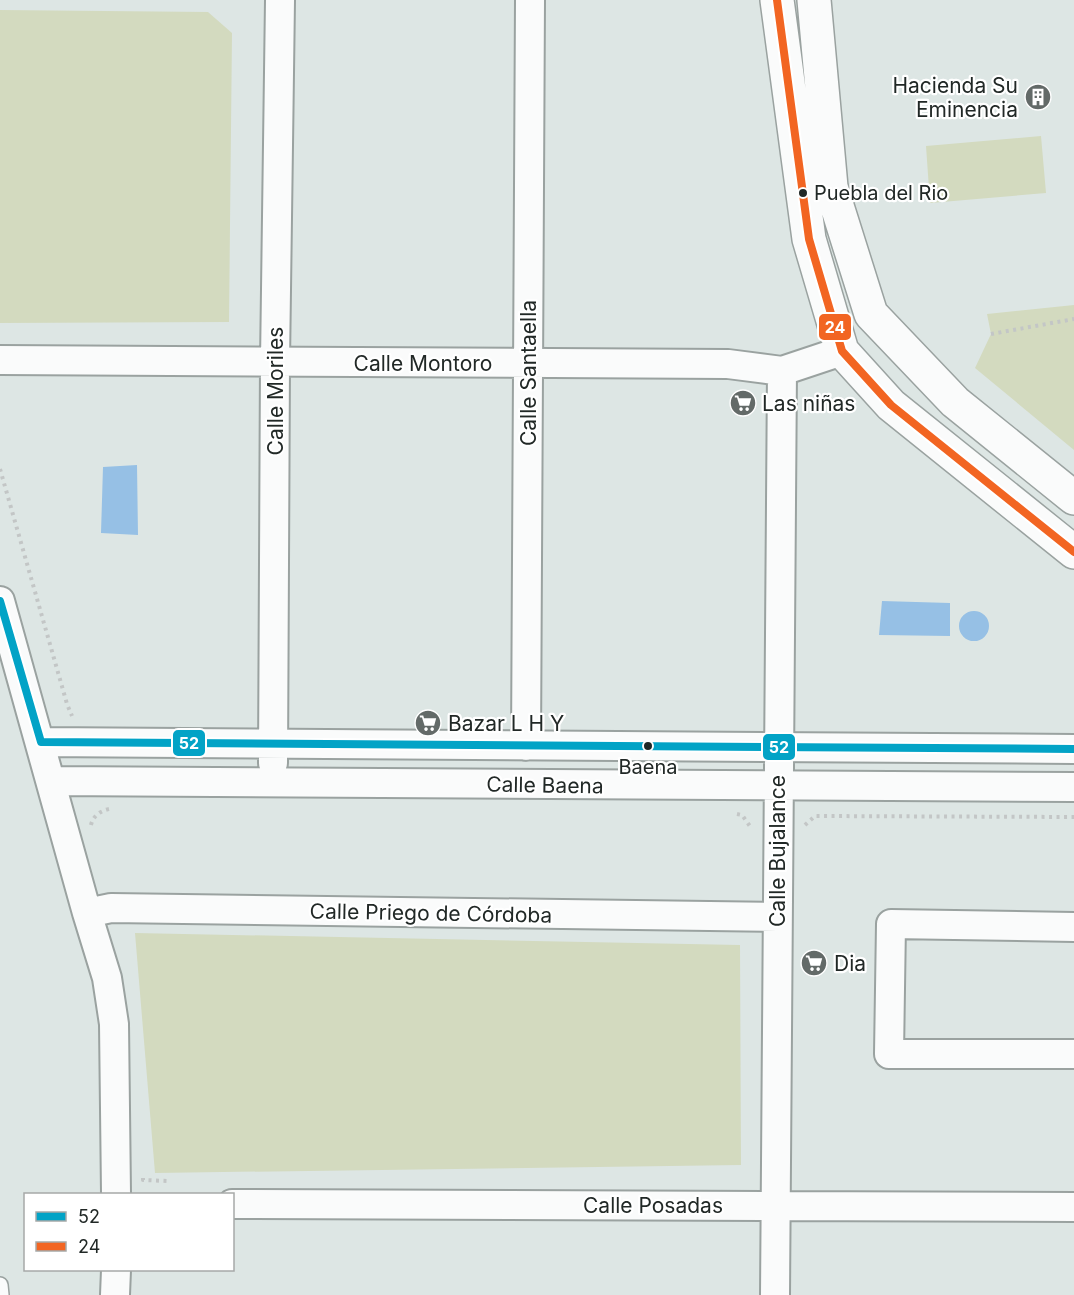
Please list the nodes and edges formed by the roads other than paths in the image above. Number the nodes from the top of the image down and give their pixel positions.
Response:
1 (280, 0) edge
2 (530, 0) edge
3 (777, 0) edge
4 (814, 0) edge
5 (842, 351) junction
6 (0, 360) edge
7 (275, 362) junction
8 (528, 363) junction
9 (782, 371) junction
10 (1074, 498) edge
11 (1074, 552) edge
12 (0, 601) edge
13 (41, 742) junction
14 (273, 744) junction
15 (526, 746) junction
16 (778, 747) junction
17 (1074, 749) edge
18 (52, 781) junction
19 (274, 782) junction
20 (777, 787) junction
21 (1074, 787) edge
22 (87, 913) junction
23 (777, 917) junction
24 (1074, 927) edge
25 (1074, 1054) edge
26 (116, 1193) edge
27 (234, 1204) edge
28 (775, 1206) junction
29 (1074, 1207) edge
30 (116, 1271) edge
31 (0, 1285) edge
32 (1, 1295) edge
33 (116, 1295) edge
34 (775, 1295) edge

1 - 7 street, Calle Moriles
2 - 8 street, Calle Santaella
3 - 5 street
4 - 10 street
5 - 9 street, Calle Montoro
5 - 11 street
6 - 7 street, Calle Montoro
7 - 8 street, Calle Montoro
7 - 14 street, Calle Moriles
8 - 9 street, Calle Montoro
8 - 15 street, Calle Santaella
9 - 16 street, Calle Bujalance
12 - 13 street
13 - 14 street, Calle Baena
13 - 18 street
14 - 15 street, Calle Baena
14 - 19 street, Calle Moriles
15 - 16 street, Calle Baena
16 - 17 street, Calle Baena
16 - 20 street, Calle Bujalance
18 - 19 street, Calle Baena
18 - 22 street
19 - 20 street, Calle Baena
20 - 21 street, Calle Baena
20 - 23 street, Calle Bujalance
22 - 23 street, Calle Priego de Córdoba
22 - 26 street
23 - 28 street, Calle Bujalance
24 - 25 street
27 - 28 street, Calle Posadas
28 - 29 street, Calle Posadas
28 - 34 street, Calle Bujalance
30 - 33 street
31 - 32 lane

